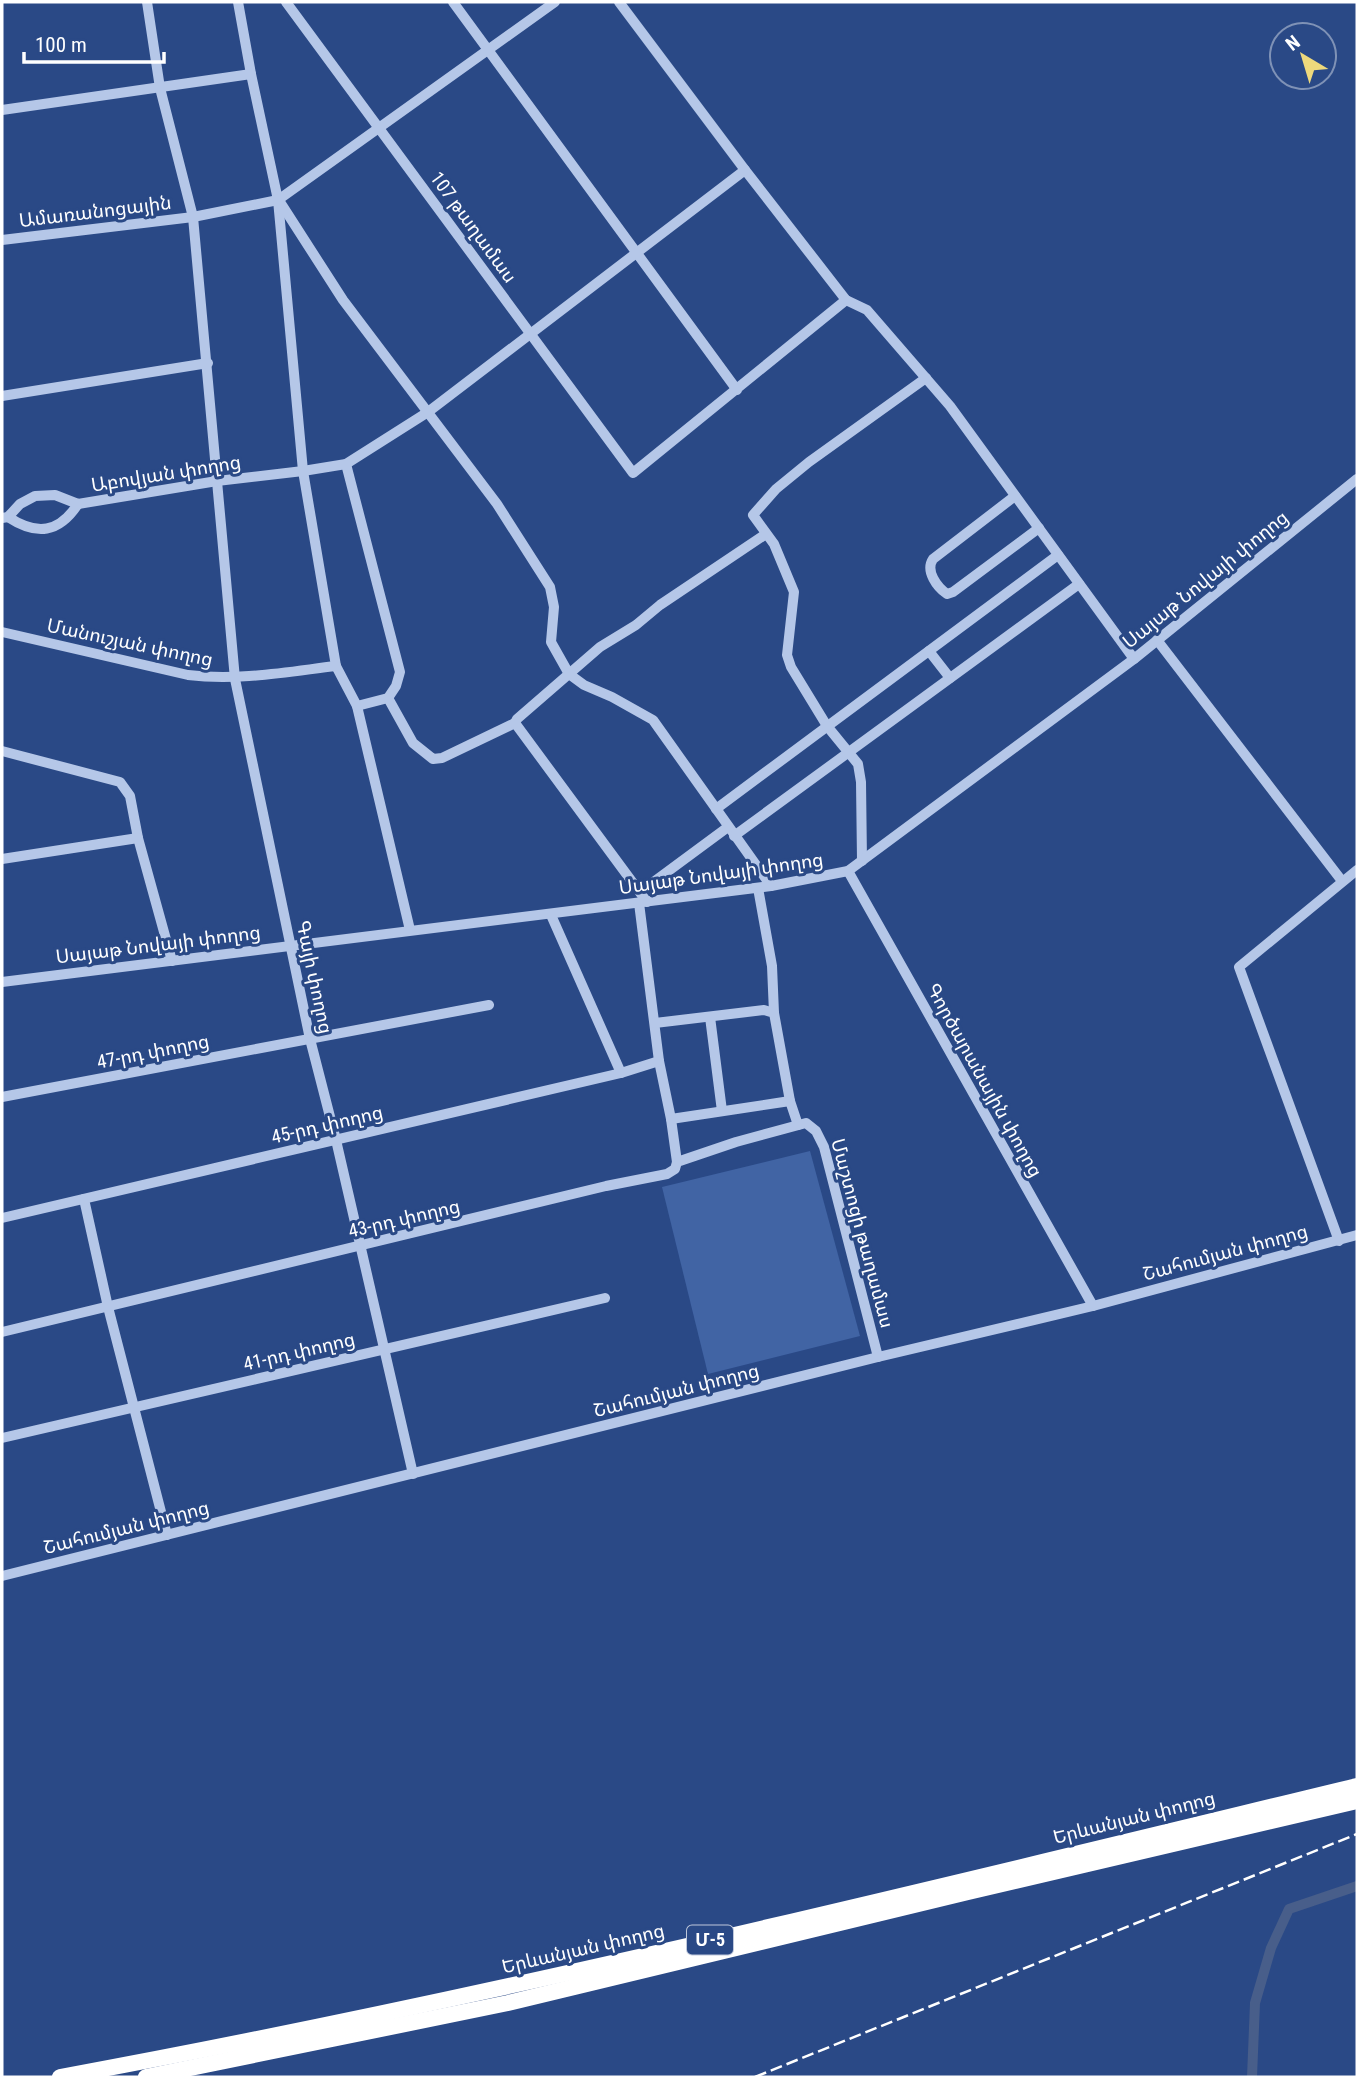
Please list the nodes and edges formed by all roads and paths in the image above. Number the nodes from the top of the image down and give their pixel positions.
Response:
1 (147, 2) edge
2 (238, 2) edge
3 (286, 2) edge
4 (453, 2) edge
5 (555, 2) edge
6 (620, 2) edge
7 (488, 50) junction
8 (251, 74) junction
9 (160, 88) junction
10 (2, 110) edge
11 (380, 129) junction
12 (745, 170) junction
13 (278, 200) junction
14 (193, 217) junction
15 (2, 240) edge
16 (638, 254) junction
17 (846, 300) junction
18 (532, 335) junction
19 (208, 363) junction
20 (926, 378) junction
21 (737, 390) junction
22 (2, 396) edge
23 (428, 412) junction
24 (346, 464) junction
25 (303, 471) junction
26 (1357, 479) edge
27 (217, 481) junction
28 (1015, 496) junction
29 (78, 504) junction
30 (5, 517) edge
31 (1039, 528) junction
32 (766, 534) junction
33 (1058, 555) junction
34 (1079, 584) junction
35 (2, 632) edge
36 (1157, 640) junction
37 (929, 651) junction
38 (1134, 659) junction
39 (336, 666) junction
40 (569, 674) junction
41 (235, 678) junction
42 (950, 678) junction
43 (388, 698) junction
44 (357, 706) junction
45 (515, 723) junction
46 (827, 726) junction
47 (2, 751) edge
48 (850, 752) junction
49 (716, 809) junction
50 (731, 832) junction
51 (138, 838) junction
52 (2, 859) edge
53 (862, 861) junction
54 (1357, 870) edge
55 (848, 871) junction
56 (1342, 881) junction
57 (771, 887) junction
58 (758, 888) junction
59 (642, 899) junction
60 (551, 915) junction
61 (410, 930) junction
62 (290, 945) junction
63 (172, 961) junction
64 (2, 982) edge
65 (489, 1005) dead end
66 (774, 1013) junction
67 (710, 1017) junction
68 (655, 1023) junction
69 (310, 1040) junction
70 (659, 1061) junction
71 (621, 1073) junction
72 (2, 1097) edge
73 (790, 1101) junction
74 (722, 1111) junction
75 (671, 1119) junction
76 (802, 1124) junction
77 (336, 1140) junction
78 (677, 1162) junction
79 (83, 1199) junction
80 (2, 1217) edge
81 (1357, 1235) edge
82 (1339, 1241) junction
83 (359, 1247) junction
84 (605, 1298) dead end
85 (1093, 1306) junction
86 (108, 1307) junction
87 (2, 1332) edge
88 (384, 1349) junction
89 (878, 1357) junction
90 (134, 1408) junction
91 (2, 1438) edge
92 (413, 1474) junction
93 (167, 1535) junction
94 (2, 1576) edge
95 (1357, 1786) edge
96 (1357, 1801) edge
97 (1315, 1803) junction
98 (507, 1996) junction
99 (60, 2077) edge
100 (146, 2077) edge

1 - 9 street
2 - 8 street
3 - 11 street, 107 թաղամաս
4 - 7 street
5 - 7 street
6 - 12 street
7 - 11 street
7 - 16 street
8 - 9 street
8 - 13 street
9 - 10 street
9 - 14 street
11 - 13 street
11 - 18 street, 107 թաղամաս
12 - 16 street
12 - 17 street
13 - 14 street, Ամառանոցային
13 - 23 street
13 - 25 street
14 - 15 street, Ամառանոցային
14 - 19 street
16 - 18 street
16 - 21 street
17 - 20 street
17 - 21 street
18 - 21 street, 107 թաղամաս
18 - 23 street
19 - 22 street
19 - 27 street
20 - 28 street
20 - 32 street
23 - 24 street
23 - 40 street
24 - 25 street, Աբովյան փողոց
24 - 43 street
25 - 27 street, Աբովյան փողոց
25 - 39 street
26 - 36 street, Սայաթ Նովայի փողոց
27 - 29 street, Աբովյան փողոց
27 - 41 street, Գայի փողոց
28 - 31 street
28 - 31 street
29 - 30 street, Աբովյան փողոց
29 - 30 street
31 - 33 street
32 - 40 street
32 - 46 street
33 - 34 street
33 - 37 street
34 - 38 street
34 - 42 street
35 - 41 street, Մանուշյան փողոց
36 - 38 street, Սայաթ Նովայի փողոց
36 - 56 street
37 - 42 street
37 - 46 street
38 - 53 street, Սայաթ Նովայի փողոց
39 - 41 street, Մանուշյան փողոց
39 - 44 street
40 - 45 street
40 - 49 street
41 - 62 street, Գայի փողոց
42 - 48 street
43 - 44 street
43 - 45 street
44 - 61 street
45 - 59 street
46 - 48 street
46 - 49 street
47 - 51 street
48 - 50 street
48 - 53 street
49 - 50 street
50 - 57 street
50 - 59 street
51 - 52 street
51 - 63 street
53 - 55 street, Սայաթ Նովայի փողոց
54 - 56 street
55 - 57 street, Սայաթ Նովայի փողոց
55 - 85 street, Գործարանային փողոց
56 - 82 street
57 - 58 street, Սայաթ Նովայի փողոց
58 - 59 street, Սայաթ Նովայի փողոց
58 - 66 street, Մաշտոցի թաղամաս
59 - 60 street, Սայաթ Նովայի փողոց
59 - 68 street
60 - 61 street, Սայաթ Նովայի փողոց
60 - 71 street
61 - 62 street, Սայաթ Նովայի փողոց
62 - 63 street, Սայաթ Նովայի փողոց
62 - 69 street, Գայի փողոց
63 - 64 street, Սայաթ Նովայի փողոց
65 - 69 street, 47-րդ փողոց
66 - 67 street
66 - 73 street, Մաշտոցի թաղամաս
67 - 68 street
67 - 74 street
68 - 70 street
69 - 72 street, 47-րդ փողոց
69 - 77 street, Գայի փողոց
70 - 71 street, 45-րդ փողոց
70 - 75 street
71 - 77 street, 45-րդ փողոց
73 - 74 street
73 - 76 street, Մաշտոցի թաղամաս
74 - 75 street
75 - 78 street
76 - 78 street, 43-րդ փողոց
76 - 89 street, Մաշտոցի թաղամաս
77 - 79 street, 45-րդ փողոց
77 - 83 street, Գայի փողոց
78 - 83 street, 43-րդ փողոց
79 - 80 street, 45-րդ փողոց
79 - 86 street
81 - 82 street, Շահումյան փողոց
82 - 85 street, Շահումյան փողոց
83 - 86 street, 43-րդ փողոց
83 - 88 street, Գայի փողոց
84 - 88 street, 41-րդ փողոց
85 - 89 street, Շահումյան փողոց
86 - 87 street, 43-րդ փողոց
86 - 90 street
88 - 90 street, 41-րդ փողոց
88 - 92 street, Գայի փողոց
89 - 92 street, Շահումյան փողոց
90 - 91 street, 41-րդ փողոց
90 - 93 street
92 - 93 street, Շահումյան փողոց
93 - 94 street, Շահումյան փողոց
95 - 97 highway, Երևանյան փողոց / Մ-5
96 - 97 highway, Երևանյան փողոց / Մ-5
97 - 98 highway, Երևանյան փողոց / Մ-5
98 - 99 highway, Երևանյան փողոց / Մ-5
98 - 100 highway, Երևանյան փողոց / Մ-5

